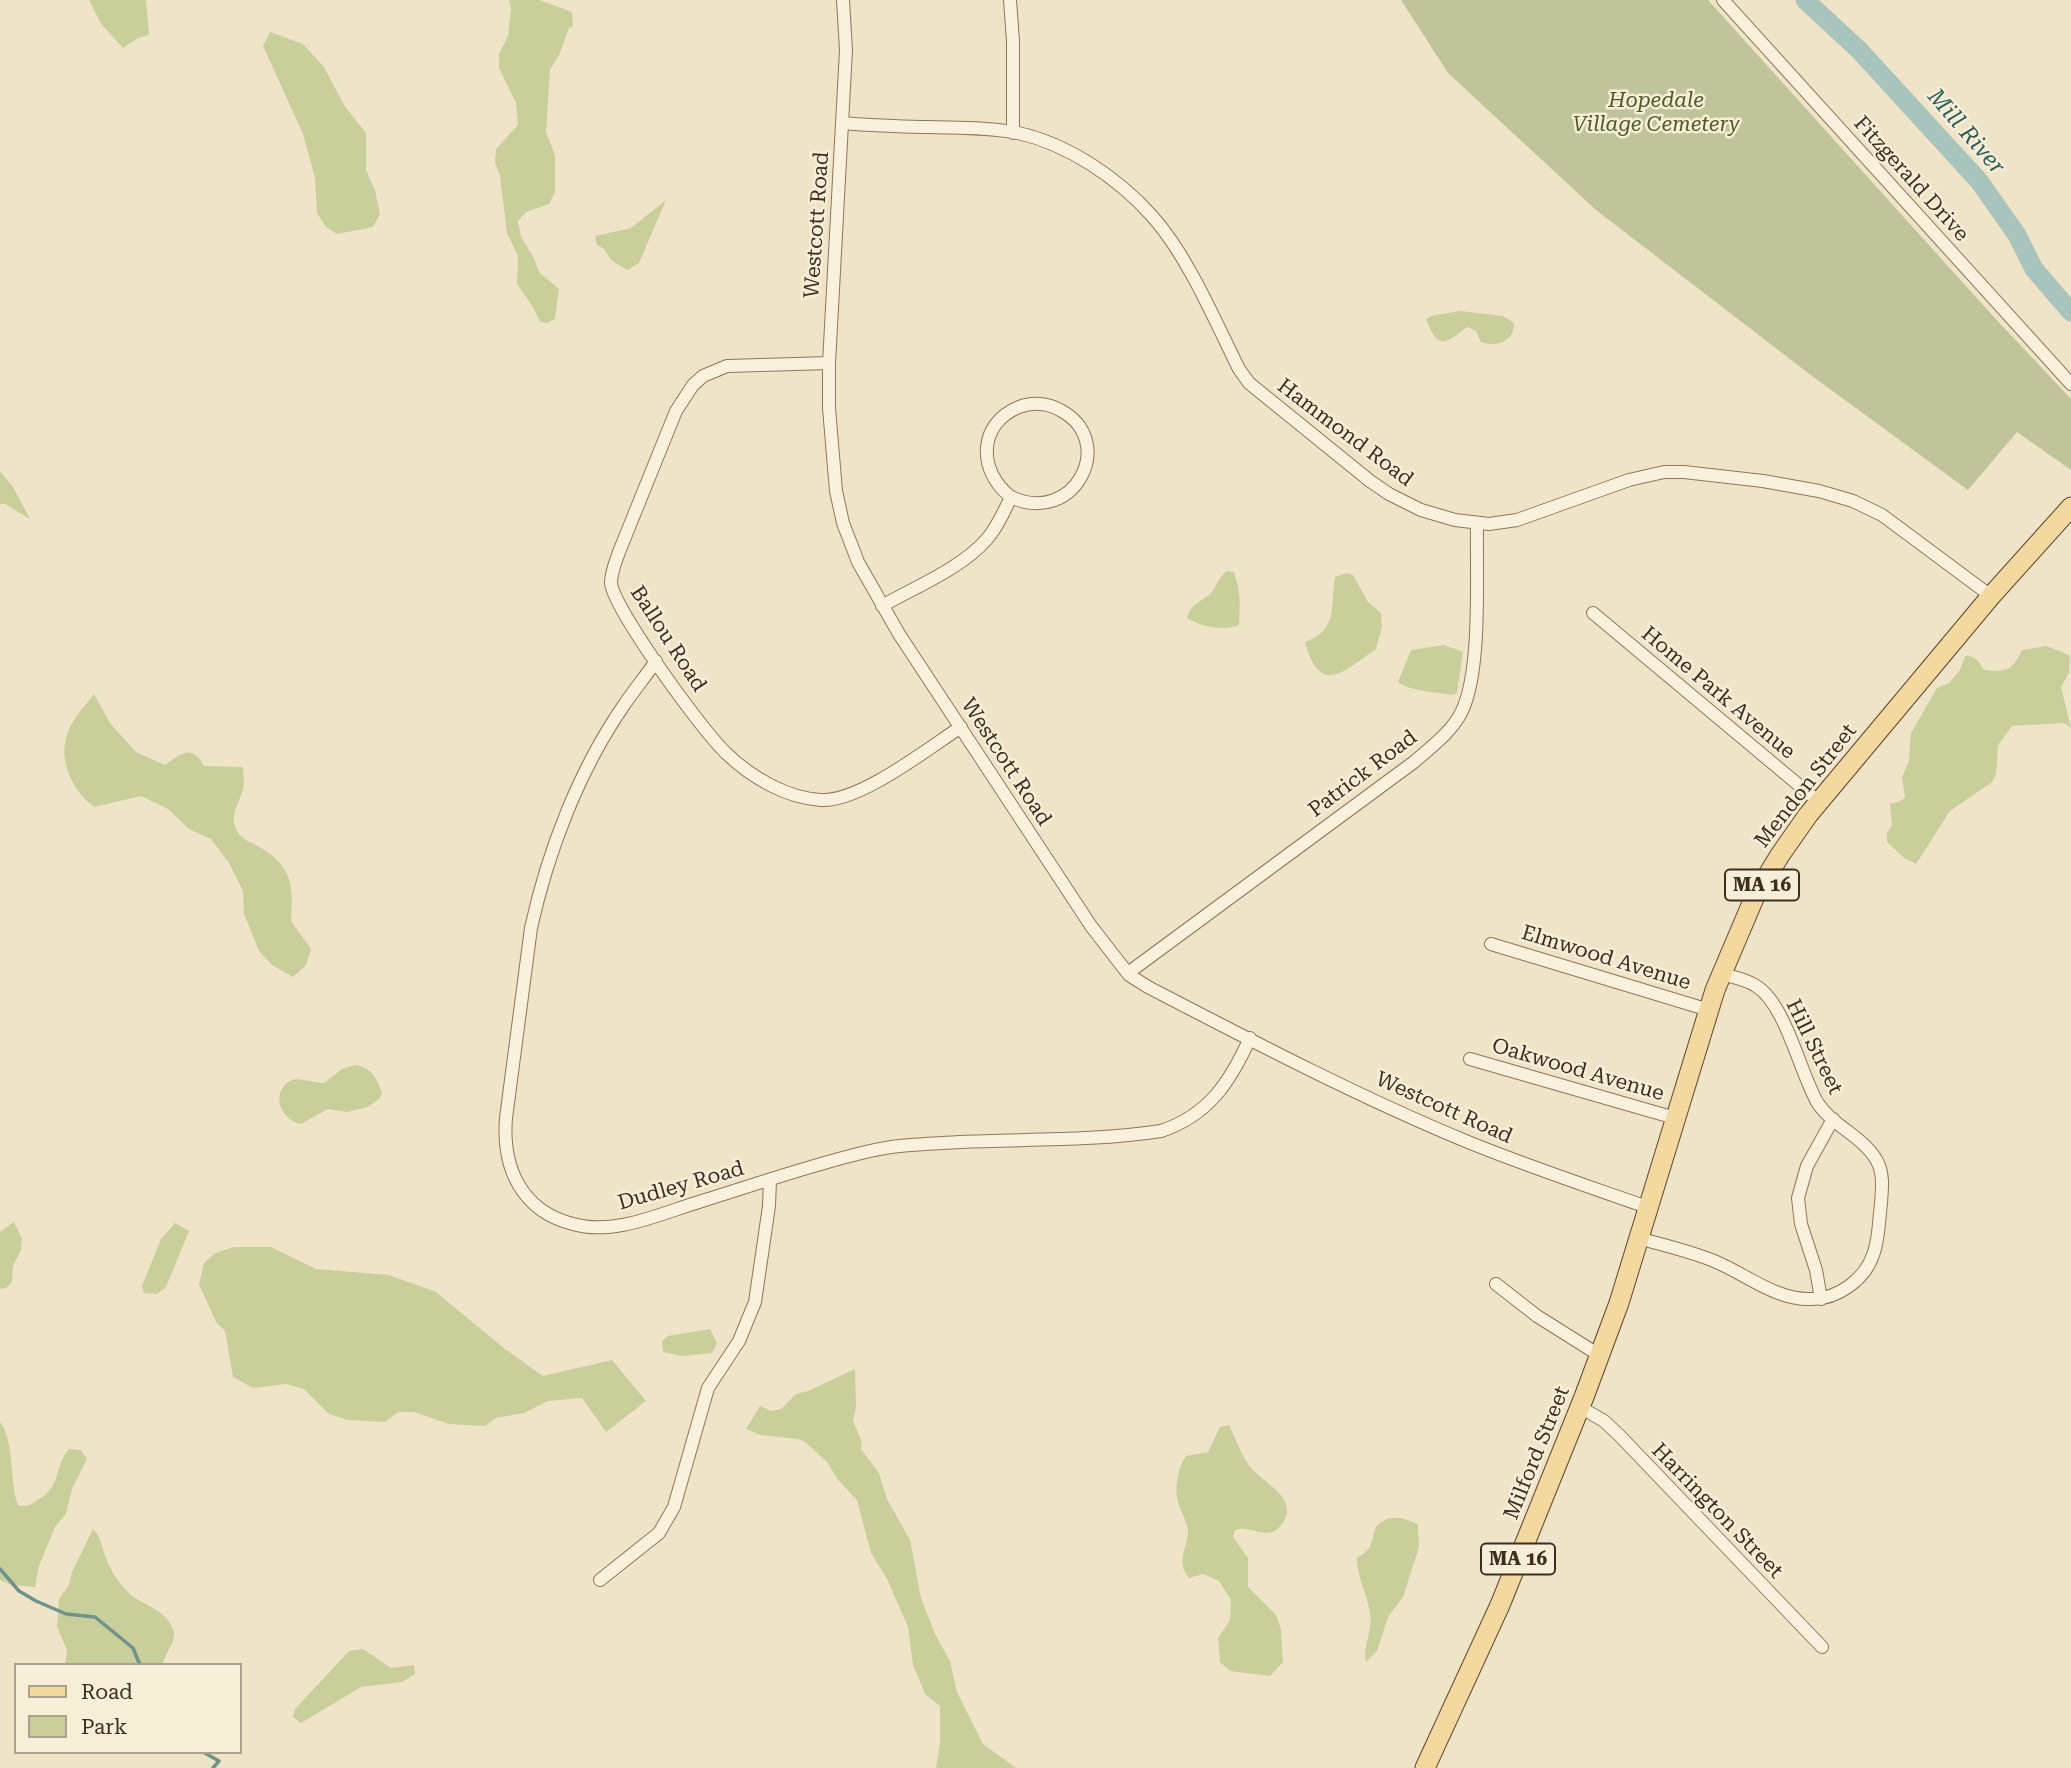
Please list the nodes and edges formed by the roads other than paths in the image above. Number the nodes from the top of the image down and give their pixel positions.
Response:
1 (843, 0) edge
2 (1010, 0) edge
3 (1723, 0) edge
4 (842, 123) junction
5 (1013, 132) junction
6 (830, 363) junction
7 (2071, 384) edge
8 (1011, 497) junction
9 (2071, 506) edge
10 (1477, 523) junction
11 (1991, 596) junction
12 (882, 606) junction
13 (1592, 613) dead end
14 (656, 662) junction
15 (961, 727) junction
16 (1819, 802) junction
17 (1491, 944) dead end
18 (1128, 973) junction
19 (1721, 974) junction
20 (1709, 1010) junction
21 (1250, 1038) junction
22 (1470, 1059) dead end
23 (1675, 1118) junction
24 (1833, 1119) junction
25 (770, 1180) junction
26 (1647, 1207) junction
27 (1638, 1238) junction
28 (1496, 1284) dead end
29 (1821, 1298) junction
30 (1601, 1351) junction
31 (1580, 1407) junction
32 (600, 1580) dead end
33 (1822, 1647) dead end
34 (1425, 1768) edge

1 - 4 street, Westcott Road
2 - 5 street
3 - 7 street, Fitzgerald Drive
4 - 5 street, Hammond Road
4 - 6 street, Westcott Road
5 - 10 street, Hammond Road
6 - 12 street, Westcott Road
6 - 14 street, Ballou Road
8 - 8 street
8 - 12 street
9 - 11 main road, Mendon Street / MA 16
10 - 11 street, Hammond Road
10 - 18 street, Patrick Road
11 - 16 main road, Mendon Street / MA 16
12 - 15 street, Westcott Road
13 - 16 street, Home Park Avenue
14 - 15 street, Ballou Road
14 - 25 street, Dudley Road
15 - 18 street, Westcott Road
16 - 19 main road, Mendon Street / MA 16
17 - 20 street, Elmwood Avenue
18 - 21 street, Westcott Road
19 - 20 main road, Mendon Street / MA 16
19 - 24 street, Hill Street
20 - 23 main road, Mendon Street / MA 16
21 - 25 street, Dudley Road
21 - 26 street, Westcott Road
22 - 23 street, Oakwood Avenue
23 - 26 main road, Mendon Street / MA 16
24 - 29 street
24 - 29 street, Hill Street
25 - 32 street
26 - 27 main road, Mendon Street / MA 16
27 - 29 street, Hill Street
27 - 30 main road, Mendon Street / MA 16
28 - 30 street
30 - 31 main road, Milford Street / MA 16
31 - 33 street, Harrington Street
31 - 34 main road, Milford Street / MA 16

